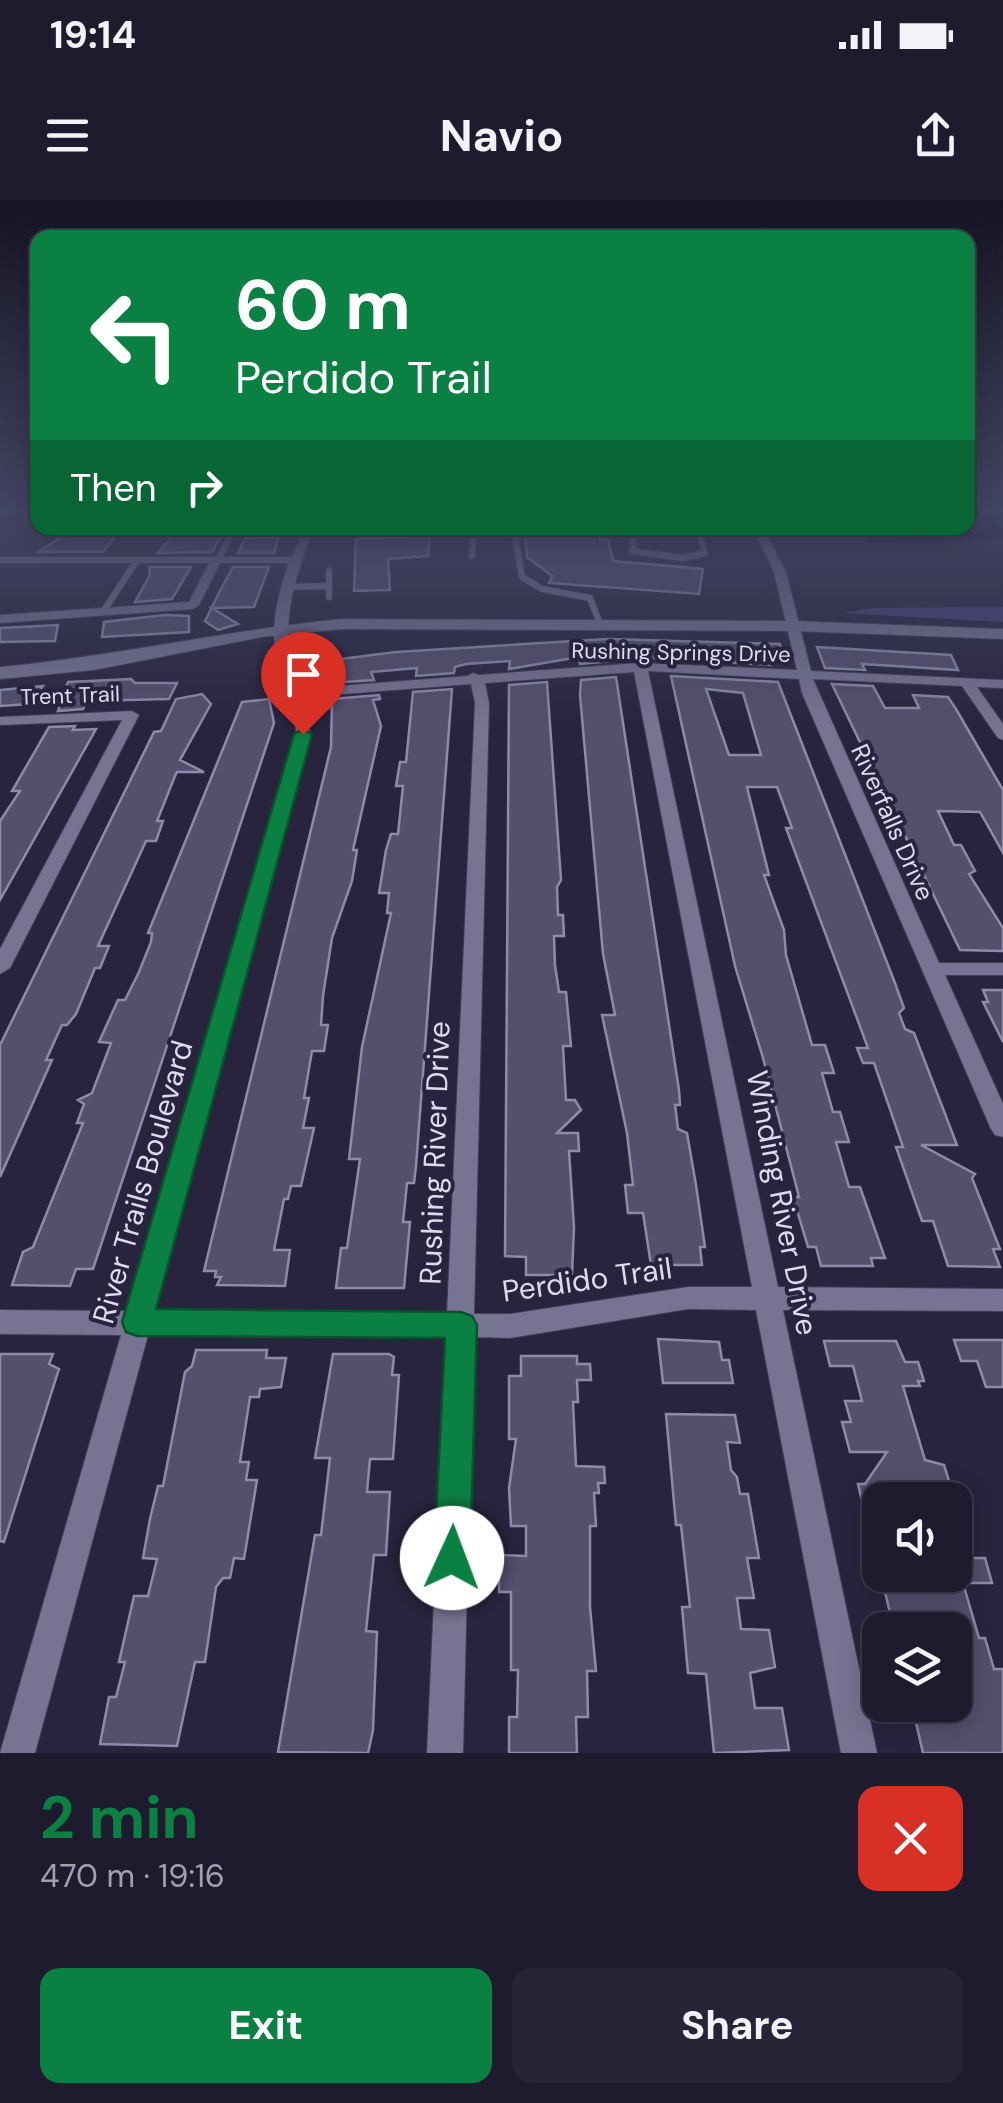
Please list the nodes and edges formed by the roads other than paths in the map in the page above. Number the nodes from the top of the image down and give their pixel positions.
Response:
1 (123, 581) edge
2 (206, 581) edge
3 (289, 581) edge
4 (329, 581) edge
5 (529, 581) edge
6 (782, 581) edge
7 (329, 586) junction
8 (287, 587) junction
9 (328, 596) dead end
10 (103, 612) junction
11 (0, 619) edge
12 (600, 624) junction
13 (793, 626) junction
14 (278, 630) junction
15 (1003, 634) edge
16 (640, 667) junction
17 (0, 673) edge
18 (804, 674) junction
19 (474, 677) junction
20 (967, 682) junction
21 (1003, 684) edge
22 (299, 693) junction
23 (0, 721) edge
24 (1003, 736) edge
25 (0, 968) edge
26 (1003, 968) edge
27 (931, 970) junction
28 (1003, 1129) edge
29 (768, 1297) junction
30 (1003, 1300) edge
31 (0, 1322) edge
32 (137, 1322) junction
33 (461, 1325) junction
34 (17, 1753) edge
35 (445, 1753) edge
36 (860, 1753) edge

1 - 10 lane
2 - 10 street
3 - 8 street
4 - 7 lane
5 - 12 lane
6 - 13 street, Riverfalls Drive
7 - 8 lane
7 - 9 lane
8 - 14 street
10 - 11 street
12 - 13 main road
12 - 14 main road
13 - 15 main road
13 - 18 street, Riverfalls Drive
14 - 17 main road
14 - 22 street, River Trails Boulevard
16 - 18 street, Rushing Springs Drive
16 - 19 street, Rushing Springs Drive
16 - 29 street, Winding River Drive
18 - 20 street, Rushing Springs Drive
18 - 27 street, Riverfalls Drive
19 - 22 street, Rushing Springs Drive
19 - 33 street, Rushing River Drive
20 - 21 street, Rushing Springs Drive
20 - 24 street
22 - 32 street, River Trails Boulevard
23 - 25 street, Trent Trail
26 - 27 street
27 - 28 street, Riverfalls Drive
29 - 30 street, Perdido Trail
29 - 33 street, Perdido Trail
29 - 36 street, Winding River Drive
31 - 32 street, Perdido Trail
32 - 33 street, Perdido Trail
32 - 34 street, River Trails Boulevard
33 - 35 street, Rushing River Drive

